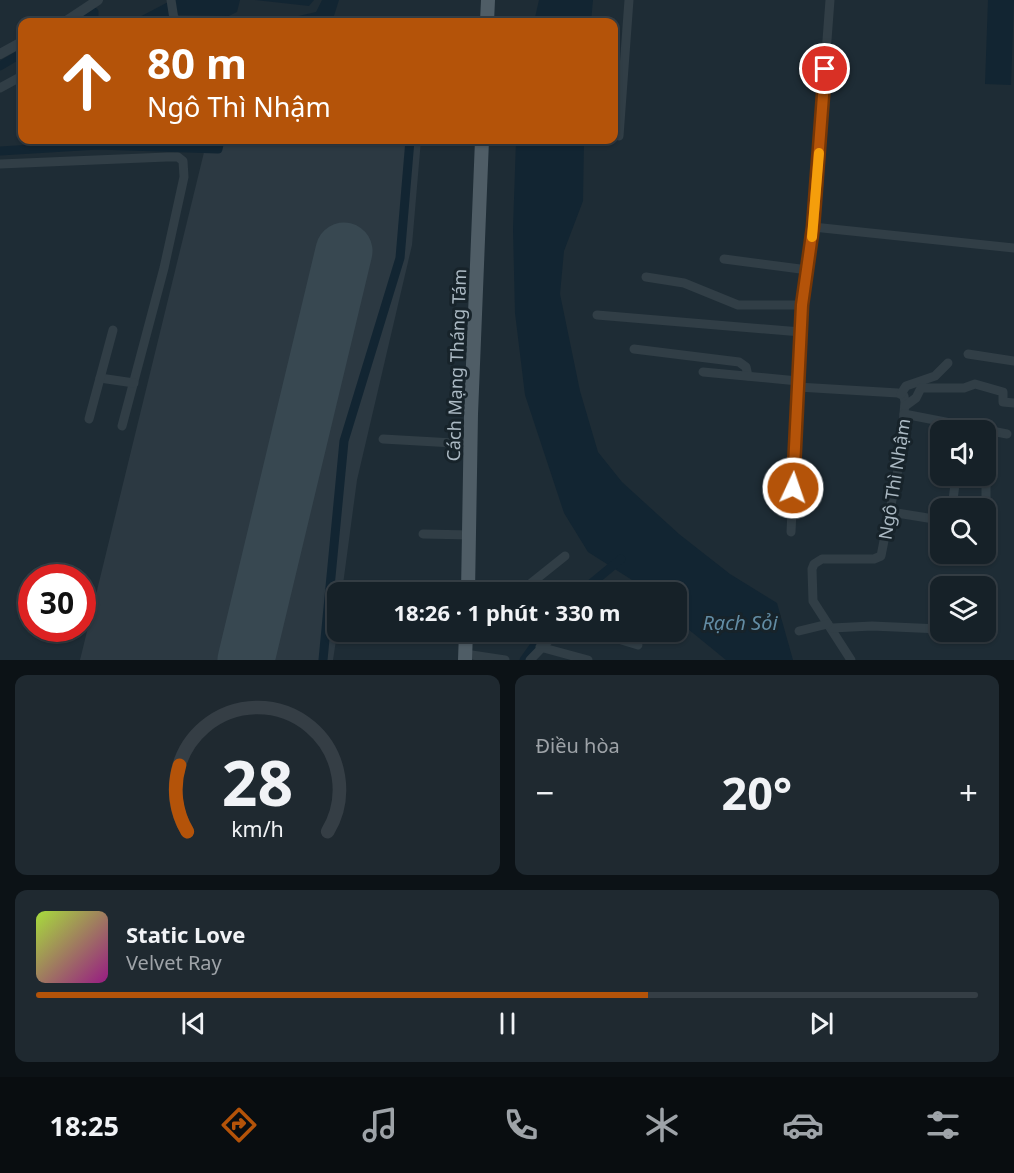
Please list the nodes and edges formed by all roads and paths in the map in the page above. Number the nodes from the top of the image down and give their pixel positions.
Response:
1 (98, 0) edge
2 (171, 0) edge
3 (488, 0) edge
4 (629, 0) edge
5 (830, 0) edge
6 (72, 18) edge
7 (174, 18) edge
8 (487, 18) edge
9 (18, 44) edge
10 (0, 54) edge
11 (18, 78) edge
12 (0, 88) edge
13 (619, 136) dead end
14 (482, 144) edge
15 (0, 164) edge
16 (813, 227) junction
17 (1014, 248) edge
18 (724, 259) dead end
19 (808, 270) junction
20 (646, 277) dead end
21 (802, 305) junction
22 (597, 315) dead end
23 (113, 330) dead end
24 (801, 332) junction
25 (634, 349) dead end
26 (968, 354) dead end
27 (1014, 361) edge
28 (948, 363) dead end
29 (703, 372) dead end
30 (748, 376) junction
31 (100, 378) junction
32 (134, 383) junction
33 (798, 384) junction
34 (901, 394) junction
35 (1014, 403) edge
36 (904, 410) junction
37 (89, 419) dead end
38 (945, 420) edge
39 (122, 426) dead end
40 (996, 432) edge
41 (1007, 434) dead end
42 (382, 439) dead end
43 (471, 444) junction
44 (891, 512) junction
45 (930, 518) edge
46 (791, 532) dead end
47 (423, 534) dead end
48 (471, 535) junction
49 (565, 556) dead end
50 (469, 582) edge
51 (532, 582) edge
52 (830, 626) junction
53 (930, 629) edge
54 (798, 631) dead end
55 (466, 642) edge
56 (545, 642) edge
57 (628, 642) edge
58 (638, 645) dead end
59 (540, 647) junction
60 (465, 657) edge
61 (505, 660) edge
62 (530, 660) edge
63 (588, 660) edge
64 (851, 660) edge

1 - 6 street
2 - 7 street
3 - 8 main road
4 - 13 street
5 - 16 street
9 - 10 street
11 - 12 street
14 - 43 main road, Cách Mạng Tháng Tám
15 - 32 street
16 - 17 street
16 - 19 street
18 - 19 street
19 - 21 street
20 - 21 street
21 - 24 street
22 - 24 street
23 - 31 street
24 - 33 street
25 - 30 street
26 - 27 street
28 - 34 street
29 - 30 street, Ngô Thì Nhậm
30 - 33 street, Ngô Thì Nhậm
31 - 32 street
31 - 37 street
32 - 39 street
33 - 34 street, Ngô Thì Nhậm
33 - 46 street
34 - 36 street, Ngô Thì Nhậm
35 - 36 street
36 - 38 street
36 - 44 street, Ngô Thì Nhậm
40 - 41 street
42 - 43 street
43 - 48 main road, Cách Mạng Tháng Tám
44 - 45 street
44 - 52 street, Ngô Thì Nhậm
47 - 48 street
48 - 50 main road, Cách Mạng Tháng Tám
49 - 51 street
52 - 53 street
52 - 54 street
52 - 64 street, Ngô Thì Nhậm
55 - 60 main road
56 - 59 street
57 - 58 street
59 - 62 street
59 - 63 street
60 - 61 street

